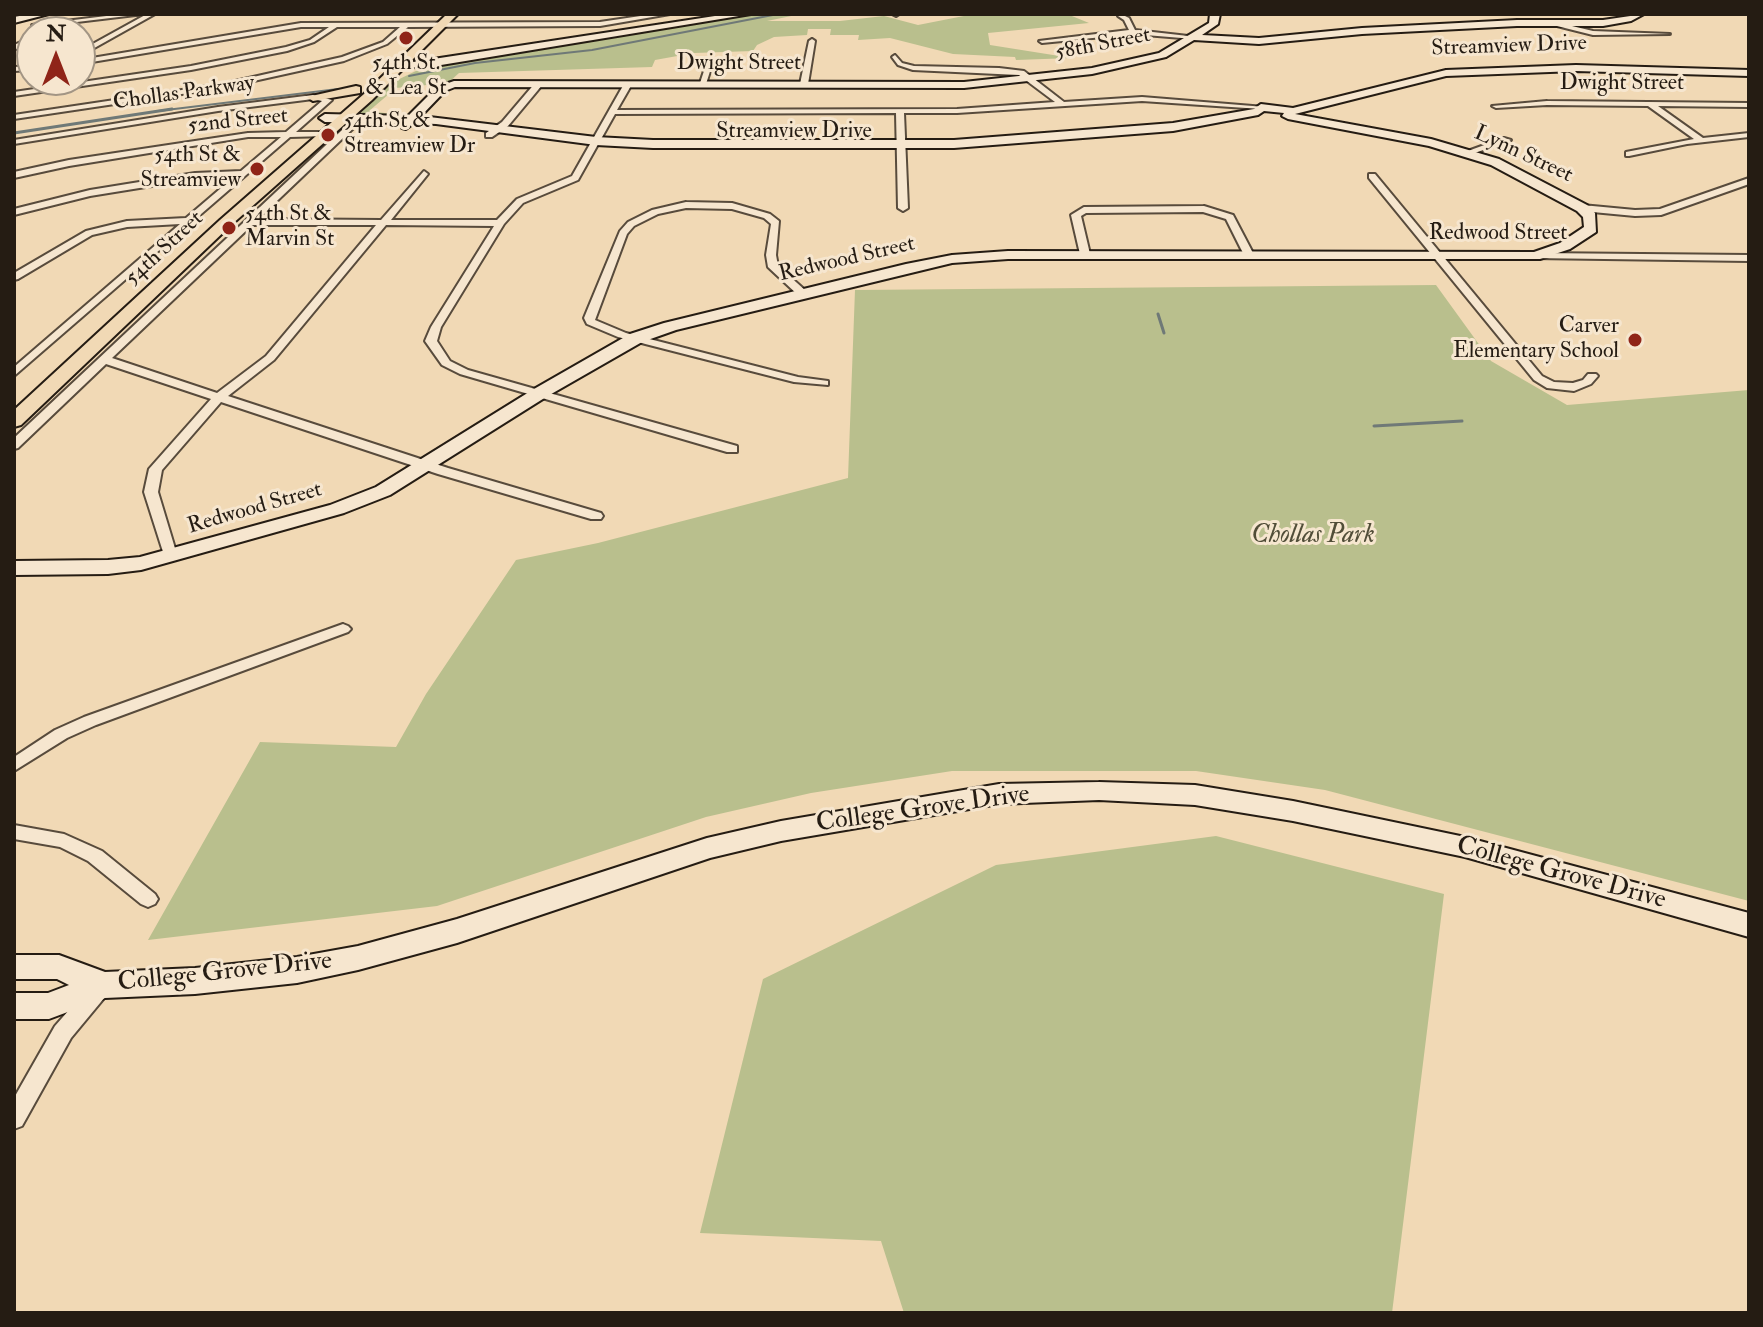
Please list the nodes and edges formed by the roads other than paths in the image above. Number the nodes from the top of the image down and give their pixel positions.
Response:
1 (44, 14) edge
2 (141, 14) edge
3 (152, 14) edge
4 (453, 14) edge
5 (667, 14) edge
6 (718, 14) edge
7 (746, 14) edge
8 (1215, 14) edge
9 (1639, 14) edge
10 (1121, 16) edge
11 (96, 19) edge
12 (14, 20) edge
13 (438, 21) edge
14 (1551, 23) junction
15 (337, 24) junction
16 (407, 24) junction
17 (1133, 32) junction
18 (1667, 34) dead end
19 (1194, 37) junction
20 (812, 41) dead end
21 (1042, 41) dead end
22 (96, 49) edge
23 (410, 55) junction
24 (96, 57) edge
25 (441, 57) junction
26 (895, 57) dead end
27 (399, 65) junction
28 (709, 65) dead end
29 (1503, 66) junction
30 (378, 70) junction
31 (1749, 72) edge
32 (1030, 78) junction
33 (96, 82) edge
34 (539, 84) junction
35 (628, 84) junction
36 (702, 84) junction
37 (804, 84) junction
38 (356, 90) junction
39 (95, 96) edge
40 (313, 97) junction
41 (100, 104) junction
42 (1650, 104) junction
43 (1063, 105) junction
44 (1749, 105) edge
45 (1496, 106) dead end
46 (1264, 110) junction
47 (614, 112) junction
48 (900, 112) junction
49 (1291, 113) junction
50 (14, 117) edge
51 (410, 122) junction
52 (328, 126) junction
53 (501, 128) junction
54 (489, 135) junction
55 (1749, 135) edge
56 (1507, 140) dead end
57 (1701, 140) junction
58 (14, 142) edge
59 (594, 145) junction
60 (901, 148) junction
61 (1469, 152) junction
62 (1629, 154) dead end
63 (241, 174) junction
64 (424, 174) dead end
65 (14, 175) edge
66 (1372, 176) dead end
67 (1749, 181) edge
68 (903, 208) dead end
69 (1582, 208) junction
70 (14, 212) edge
71 (188, 221) junction
72 (248, 222) junction
73 (384, 223) junction
74 (500, 223) junction
75 (1085, 254) junction
76 (1249, 255) junction
77 (1438, 256) junction
78 (1535, 256) junction
79 (1749, 258) edge
80 (14, 277) edge
81 (802, 293) junction
82 (636, 338) junction
83 (103, 359) junction
84 (1592, 376) dead end
85 (20, 379) edge
86 (824, 383) dead end
87 (540, 393) junction
88 (219, 397) junction
89 (14, 421) edge
90 (14, 445) edge
91 (732, 449) dead end
92 (425, 465) junction
93 (596, 516) dead end
94 (170, 555) junction
95 (14, 568) edge
96 (343, 629) dead end
97 (14, 765) edge
98 (14, 832) edge
99 (148, 899) dead end
100 (1749, 925) edge
101 (14, 967) edge
102 (103, 985) junction
103 (14, 1006) edge
104 (14, 1119) edge

1 - 12 main road
2 - 11 street
3 - 22 street
4 - 13 main road, 54th Street
5 - 13 street
6 - 25 main road
7 - 27 main road
8 - 19 main road, 58th Street
9 - 14 main road
10 - 17 street
13 - 16 street
13 - 23 main road, 54th Street
13 - 30 main road, 54th Street
14 - 18 street
14 - 19 main road
15 - 16 street
15 - 24 street
15 - 33 street
16 - 41 street
17 - 19 street
17 - 21 street
19 - 32 main road, 58th Street
20 - 37 street
23 - 25 main road
23 - 27 main road, 54th Street
25 - 27 main road
26 - 32 street
27 - 30 main road
27 - 52 main road, 54th Street
28 - 36 street
29 - 31 main road, Streamview Drive
29 - 46 main road, Streamview Drive
29 - 49 main road, Streamview Drive
30 - 38 main road, 54th Street
32 - 37 main road, Dwight Street
32 - 43 street
34 - 35 main road, Dwight Street
34 - 51 main road, Dwight Street
34 - 53 street
35 - 36 main road, Dwight Street
35 - 47 street
36 - 37 main road, Dwight Street
38 - 40 main road
38 - 52 main road, 54th Street
39 - 41 street
40 - 52 street
40 - 58 street, Chollas Parkway
41 - 50 street
42 - 44 street, Dwight Street
42 - 45 street, Dwight Street
42 - 57 street
43 - 46 street
43 - 48 street
46 - 49 main road, Lynn Street
46 - 60 main road, Streamview Drive
47 - 48 street
47 - 59 street
48 - 60 street
49 - 61 main road, Lynn Street
51 - 52 main road, Streamview Drive
51 - 53 main road, Streamview Drive
51 - 54 main road, Streamview Drive
52 - 63 street
52 - 65 street, 52nd Street
52 - 72 street
52 - 85 main road, 54th Street
52 - 89 main road, 54th Street
53 - 54 street
53 - 59 main road, Streamview Drive
54 - 59 main road, Streamview Drive
55 - 57 street
56 - 61 street
57 - 62 street
59 - 60 main road, Streamview Drive
59 - 74 street
60 - 68 street
61 - 69 main road, Lynn Street
63 - 70 street
63 - 71 street
64 - 73 street
66 - 77 street
67 - 69 street
69 - 78 main road, Lynn Street
71 - 80 street
71 - 85 street
72 - 73 street
72 - 83 street
73 - 74 street
73 - 88 street
74 - 87 street
75 - 76 main road, Redwood Street
75 - 76 street
75 - 81 main road, Redwood Street
76 - 77 main road, Redwood Street
77 - 78 main road, Redwood Street
77 - 84 street
78 - 79 street, Redwood Street
81 - 82 main road, Redwood Street
81 - 82 street
82 - 86 street
82 - 87 main road, Redwood Street
83 - 88 street
83 - 90 street
87 - 91 street
87 - 92 main road, Redwood Street
88 - 92 street
88 - 94 street
92 - 93 street
92 - 94 main road, Redwood Street
94 - 95 main road, Redwood Street
96 - 97 street
98 - 99 street
100 - 102 main road, College Grove Drive
101 - 102 main road, College Grove Drive
102 - 103 main road, College Grove Drive
102 - 104 street

